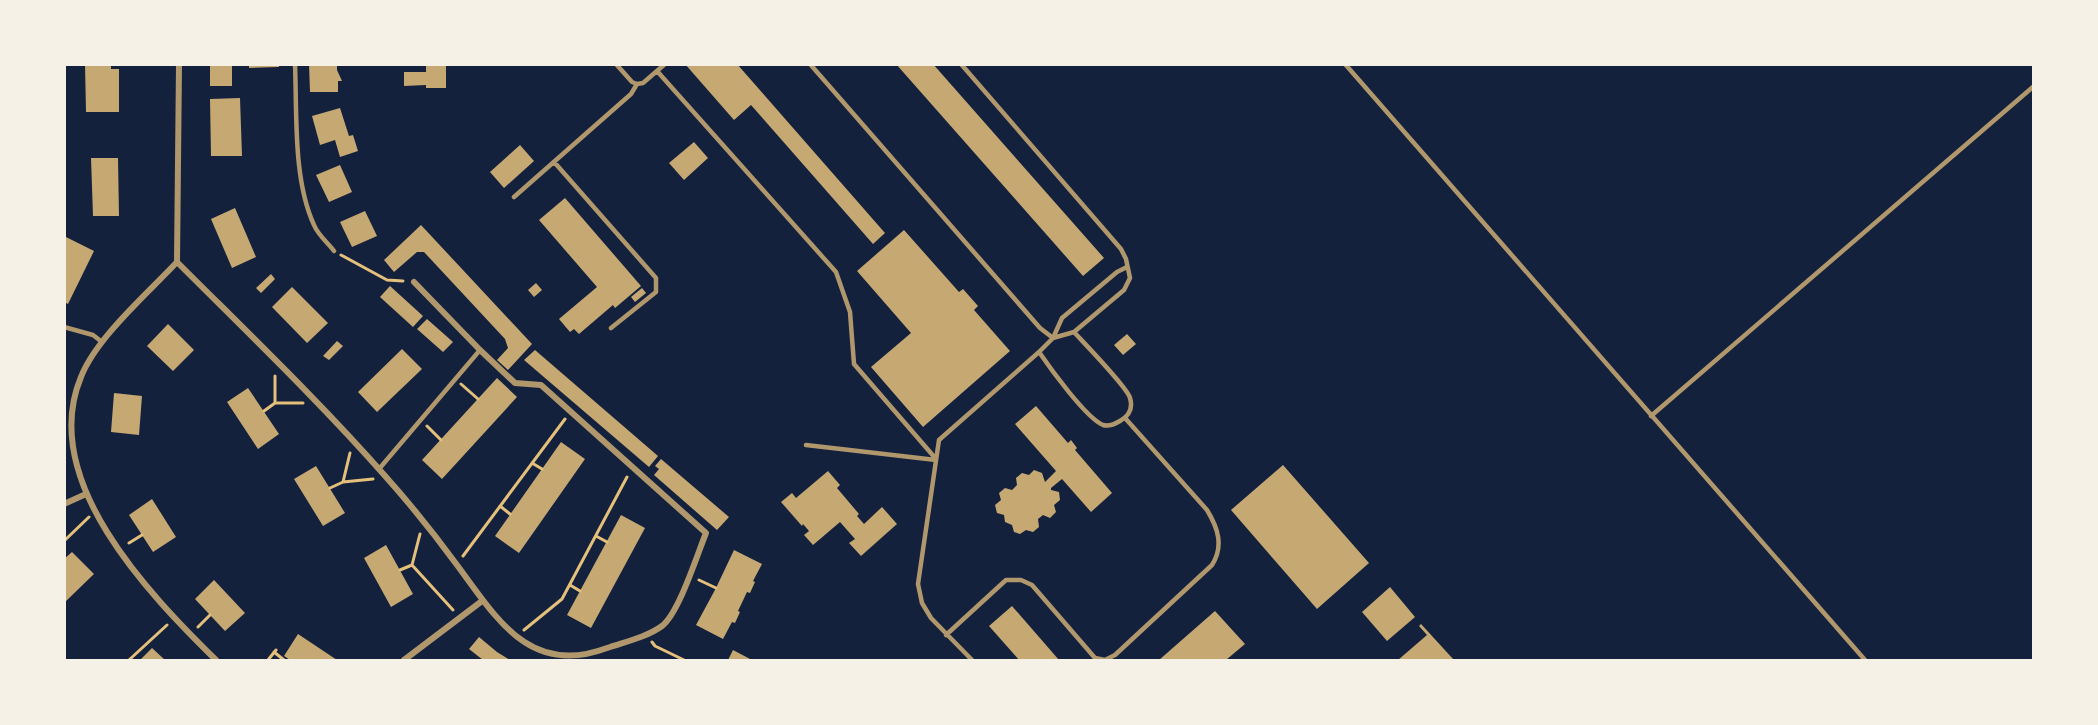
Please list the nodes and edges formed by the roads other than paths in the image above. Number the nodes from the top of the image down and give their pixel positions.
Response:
1 (179, 64) edge
2 (295, 64) edge
3 (616, 64) edge
4 (665, 64) edge
5 (810, 64) edge
6 (961, 64) edge
7 (1345, 64) edge
8 (657, 71) junction
9 (637, 84) junction
10 (2034, 86) edge
11 (555, 163) junction
12 (514, 197) dead end
13 (334, 251) road end
14 (177, 262) junction
15 (1127, 267) junction
16 (414, 282) road end
17 (64, 327) edge
18 (611, 328) dead end
19 (1074, 332) junction
20 (1053, 338) junction
21 (102, 342) junction
22 (480, 350) junction
23 (1039, 352) junction
24 (1651, 416) junction
25 (1125, 418) junction
26 (807, 445) dead end
27 (936, 460) junction
28 (379, 469) junction
29 (86, 494) junction
30 (64, 504) edge
31 (482, 601) junction
32 (946, 634) junction
33 (216, 660) edge
34 (404, 660) edge
35 (972, 660) edge
36 (1865, 660) edge

1 - 14 street
2 - 13 lane
3 - 9 lane
4 - 8 lane
5 - 20 lane
6 - 15 lane
7 - 24 lane
8 - 9 lane
8 - 27 lane
9 - 11 lane
10 - 24 lane
11 - 12 lane
11 - 18 lane
14 - 21 street
14 - 28 street
15 - 19 lane
15 - 20 lane
16 - 22 street
17 - 21 lane
19 - 20 lane
19 - 25 lane
20 - 23 lane
21 - 29 street
22 - 28 lane
22 - 31 street
23 - 25 lane
23 - 27 lane
24 - 36 lane
25 - 32 lane
26 - 27 lane
27 - 32 lane
28 - 31 street
29 - 30 street
29 - 33 street
31 - 34 street
32 - 35 lane

